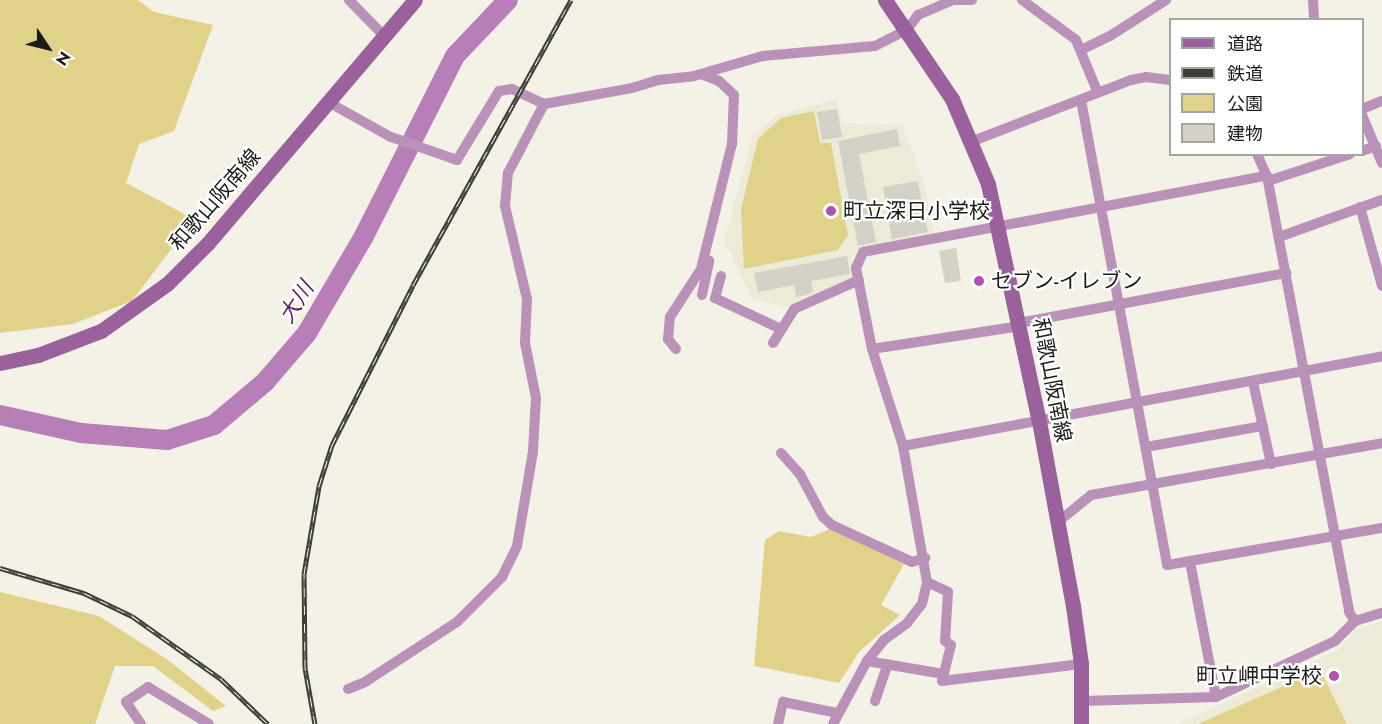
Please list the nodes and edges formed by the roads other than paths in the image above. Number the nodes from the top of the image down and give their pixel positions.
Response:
1 (349, 0) edge
2 (415, 0) edge
3 (885, 0) edge
4 (955, 0) edge
5 (972, 0) edge
6 (1022, 0) edge
7 (1166, 0) edge
8 (1313, 0) edge
9 (1314, 18) edge
10 (907, 30) junction
11 (384, 36) junction
12 (1081, 50) junction
13 (701, 74) junction
14 (1169, 80) edge
15 (1098, 93) junction
16 (1081, 100) junction
17 (1382, 101) edge
18 (328, 102) junction
19 (544, 104) junction
20 (1364, 108) edge
21 (1364, 119) edge
22 (973, 141) junction
23 (1376, 146) junction
24 (1364, 150) edge
25 (1258, 156) edge
26 (1344, 156) edge
27 (1382, 163) edge
28 (1268, 179) junction
29 (1382, 200) edge
30 (1101, 207) junction
31 (1360, 207) junction
32 (1000, 227) junction
33 (708, 237) junction
34 (1279, 237) junction
35 (1286, 273) junction
36 (721, 276) dead end
37 (859, 280) junction
38 (1382, 286) edge
39 (702, 295) dead end
40 (1120, 305) junction
41 (1019, 325) junction
42 (781, 329) junction
43 (773, 343) dead end
44 (676, 349) dead end
45 (872, 349) junction
46 (1382, 356) edge
47 (0, 363) edge
48 (1305, 372) junction
49 (1253, 382) junction
50 (1138, 403) junction
51 (1039, 421) junction
52 (1263, 426) junction
53 (1382, 443) edge
54 (903, 446) junction
55 (1146, 447) junction
56 (781, 453) dead end
57 (1321, 455) junction
58 (1271, 464) junction
59 (1152, 485) junction
60 (1058, 522) junction
61 (1382, 528) edge
62 (1336, 536) junction
63 (925, 558) junction
64 (1190, 562) junction
65 (927, 582) junction
66 (1382, 613) edge
67 (1355, 621) junction
68 (867, 661) junction
69 (888, 664) junction
70 (1081, 664) junction
71 (944, 674) junction
72 (348, 689) dead end
73 (1215, 697) junction
74 (875, 701) dead end
75 (1083, 701) junction
76 (837, 713) junction
77 (141, 724) edge
78 (209, 724) edge
79 (778, 724) edge
80 (833, 724) edge
81 (1081, 724) edge

1 - 11 street
2 - 11 main road, 和歌山阪南線
3 - 10 main road, 和歌山阪南線
4 - 5 street
4 - 10 street
6 - 12 street
7 - 12 street
8 - 9 street
10 - 13 street
10 - 22 main road, 和歌山阪南線
11 - 18 main road, 和歌山阪南線
12 - 15 street
13 - 19 street
13 - 33 street
14 - 15 street
15 - 16 street
16 - 22 street
16 - 30 street
17 - 20 street
18 - 19 street
18 - 47 main road, 和歌山阪南線
19 - 72 street
21 - 23 street
22 - 32 main road, 和歌山阪南線
23 - 24 street
23 - 27 street
25 - 28 street
26 - 28 street
28 - 30 street
28 - 34 street
29 - 31 street
30 - 32 street
30 - 40 street
31 - 34 street
31 - 38 street
32 - 37 street
32 - 41 main road, 和歌山阪南線
33 - 39 street
33 - 44 street
34 - 35 street
35 - 40 street
35 - 48 street
36 - 42 street
37 - 42 street
37 - 45 street
40 - 41 street
40 - 50 street
41 - 45 street
41 - 51 main road, 和歌山阪南線
42 - 43 street
45 - 54 street
46 - 48 street
48 - 49 street
48 - 57 street
49 - 50 street
49 - 52 street
50 - 51 street
50 - 55 street
51 - 54 street
51 - 60 main road, 和歌山阪南線
52 - 55 street
52 - 58 street
53 - 57 street
54 - 63 street
55 - 59 street
56 - 63 street
57 - 58 street
57 - 62 street
58 - 59 street
59 - 60 street
59 - 64 street
60 - 70 main road, 和歌山阪南線
61 - 62 street
62 - 64 street
62 - 67 street
63 - 65 street
64 - 73 street
65 - 68 street
65 - 71 street
66 - 67 street
67 - 73 street
68 - 69 street
68 - 76 street
69 - 71 street
69 - 74 street
70 - 71 street
70 - 75 main road, 和歌山阪南線
73 - 75 street
75 - 81 main road, 和歌山阪南線
76 - 79 street
76 - 80 street
77 - 78 street

